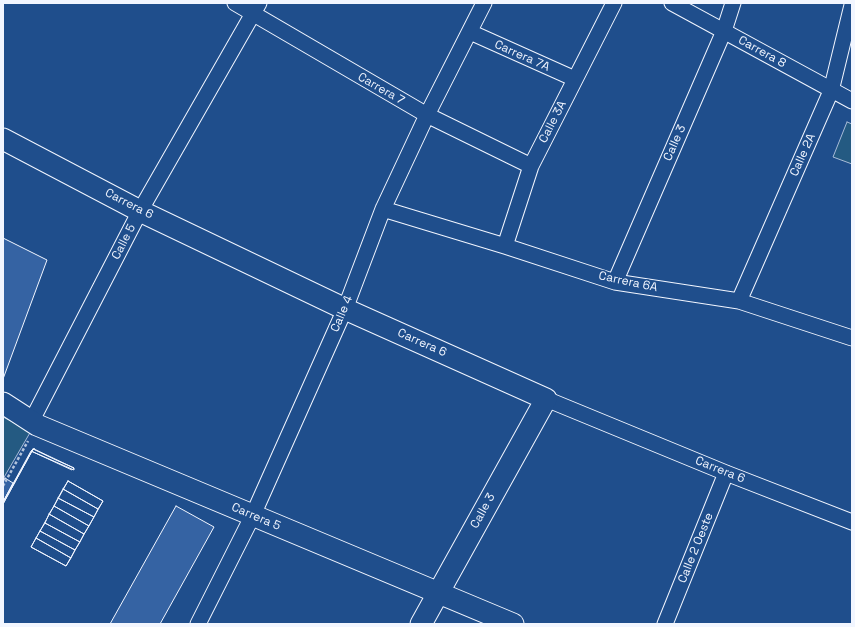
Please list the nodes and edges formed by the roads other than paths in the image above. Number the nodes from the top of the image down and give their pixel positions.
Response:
1 (235, 3) edge
2 (484, 3) edge
3 (614, 3) edge
4 (672, 3) edge
5 (733, 3) edge
6 (852, 4) edge
7 (256, 8) edge
8 (724, 31) junction
9 (470, 32) junction
10 (575, 79) junction
11 (831, 91) junction
12 (852, 101) edge
13 (427, 115) junction
14 (3, 139) edge
15 (531, 166) junction
16 (383, 209) junction
17 (140, 211) junction
18 (505, 246) junction
19 (615, 282) junction
20 (739, 301) junction
21 (345, 309) junction
22 (852, 338) edge
23 (546, 399) junction
24 (3, 403) edge
25 (34, 424) junction
26 (726, 473) junction
27 (252, 515) junction
28 (852, 522) edge
29 (438, 593) junction
30 (198, 624) edge
31 (421, 624) edge
32 (513, 624) edge
33 (665, 624) edge

1 - 7 street, Carrera 7
2 - 9 street, Calle 4
3 - 10 street, Calle 3A
4 - 8 street, Carrera 8
5 - 8 street, Calle 3
6 - 11 street, Calle 2A
7 - 13 street, Carrera 7
7 - 17 street, Calle 5
8 - 11 street, Carrera 8
8 - 19 street, Calle 3
9 - 10 street, Carrera 7A
9 - 13 street, Calle 4
10 - 15 street, Calle 3A
11 - 12 street, Carrera 8
11 - 20 street, Calle 2A
13 - 15 street, Carrera 7
13 - 16 street, Calle 4
14 - 17 street, Carrera 6
15 - 18 street, Calle 3A
16 - 18 street, Carrera 6A
16 - 21 street, Calle 4
17 - 21 street, Carrera 6
17 - 25 street, Calle 5
18 - 19 street, Carrera 6A
19 - 20 street, Carrera 6A
20 - 22 street, Carrera 6A
21 - 23 street, Carrera 6
21 - 27 street, Calle 4
23 - 26 street, Carrera 6
23 - 29 street, Calle 3
24 - 25 street, Carrera 5
25 - 27 street, Carrera 5
26 - 28 street, Carrera 6
26 - 33 street, Calle 2 Oeste
27 - 29 street, Carrera 5
27 - 30 street, Calle 4
29 - 31 street, Calle 3
29 - 32 street, Carrera 5

